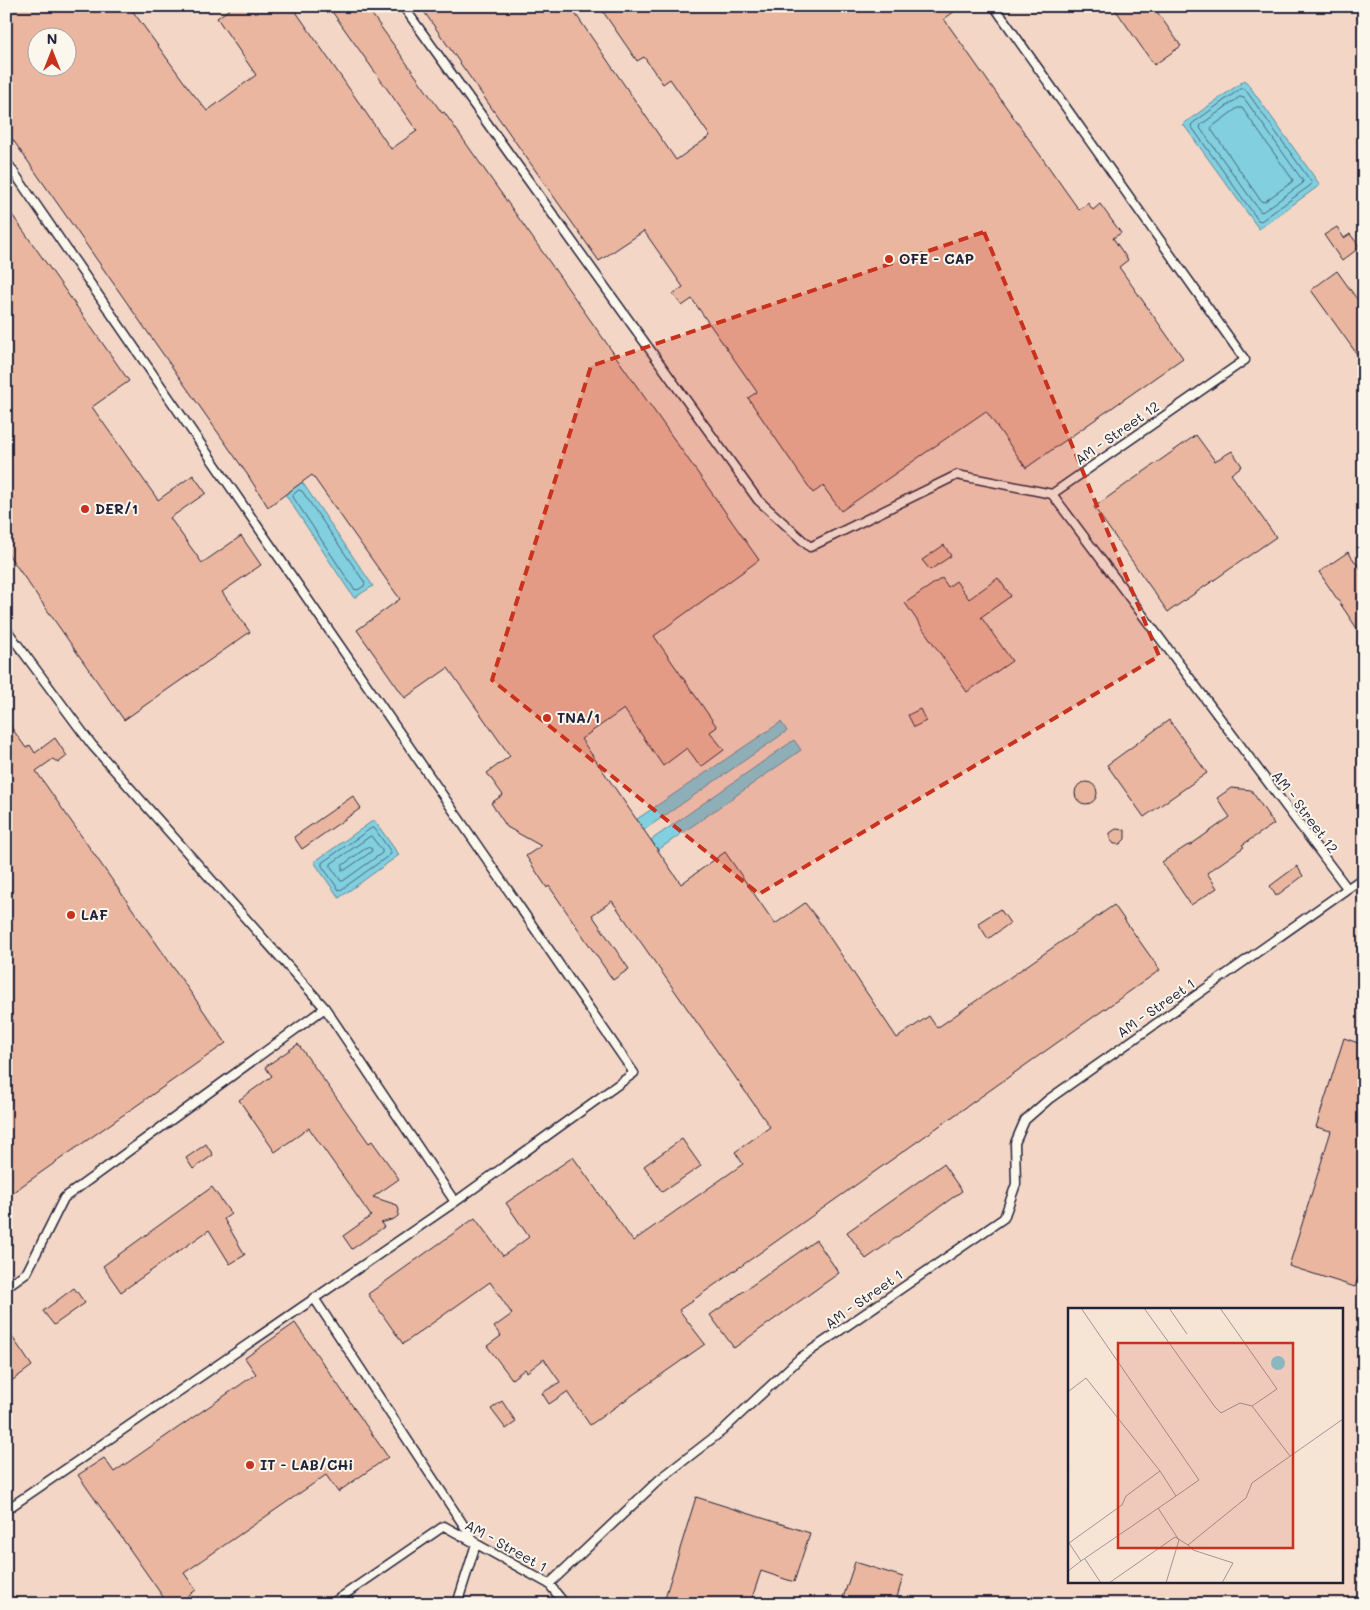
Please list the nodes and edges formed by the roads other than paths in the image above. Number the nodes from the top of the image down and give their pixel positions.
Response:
1 (403, 6) edge
2 (994, 6) edge
3 (6, 161) edge
4 (1052, 494) junction
5 (6, 629) edge
6 (1364, 877) edge
7 (1347, 888) junction
8 (325, 1008) junction
9 (455, 1202) junction
10 (6, 1287) edge
11 (314, 1298) junction
12 (6, 1510) edge
13 (476, 1544) junction
14 (549, 1584) junction
15 (331, 1604) edge
16 (457, 1604) edge
17 (565, 1604) edge

1 - 4 lane
2 - 4 lane, AM - Street 12
3 - 9 lane
4 - 7 lane, AM - Street 12
5 - 8 lane
6 - 7 lane, AM - Street 1
7 - 14 lane, AM - Street 1
8 - 9 lane
8 - 10 lane
9 - 11 lane
11 - 12 lane
11 - 13 lane
13 - 14 lane, AM - Street 1
13 - 15 lane, AM - Street 1
13 - 16 lane
14 - 17 lane

